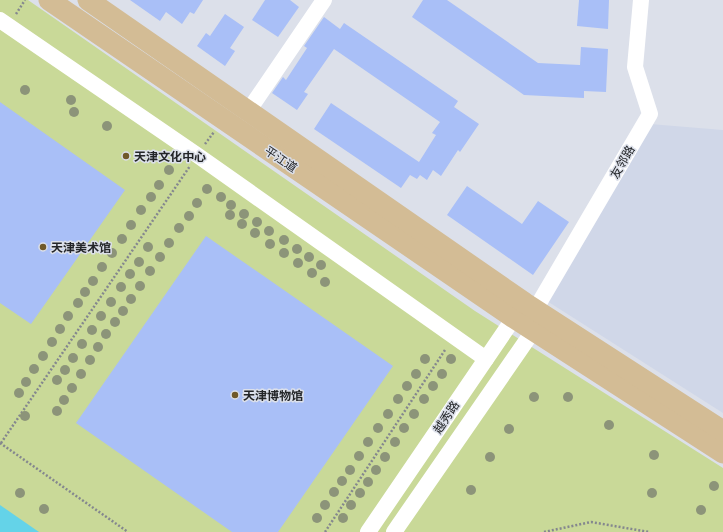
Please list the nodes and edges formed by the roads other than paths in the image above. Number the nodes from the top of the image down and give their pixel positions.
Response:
1 (49, 0) edge
2 (88, 0) edge
3 (324, 0) edge
4 (641, 0) edge
5 (0, 20) edge
6 (249, 110) junction
7 (530, 315) junction
8 (486, 359) junction
9 (723, 431) edge
10 (723, 453) edge
11 (368, 532) edge
12 (394, 532) edge

1 - 7 main road, 平江道
2 - 6 main road, 平江道
3 - 6 street
4 - 7 street, 友邻路
5 - 8 street
6 - 7 main road, 平江道
7 - 8 street, 越秀路
7 - 9 main road
7 - 10 main road
7 - 12 street, 越秀路
8 - 11 street, 越秀路

